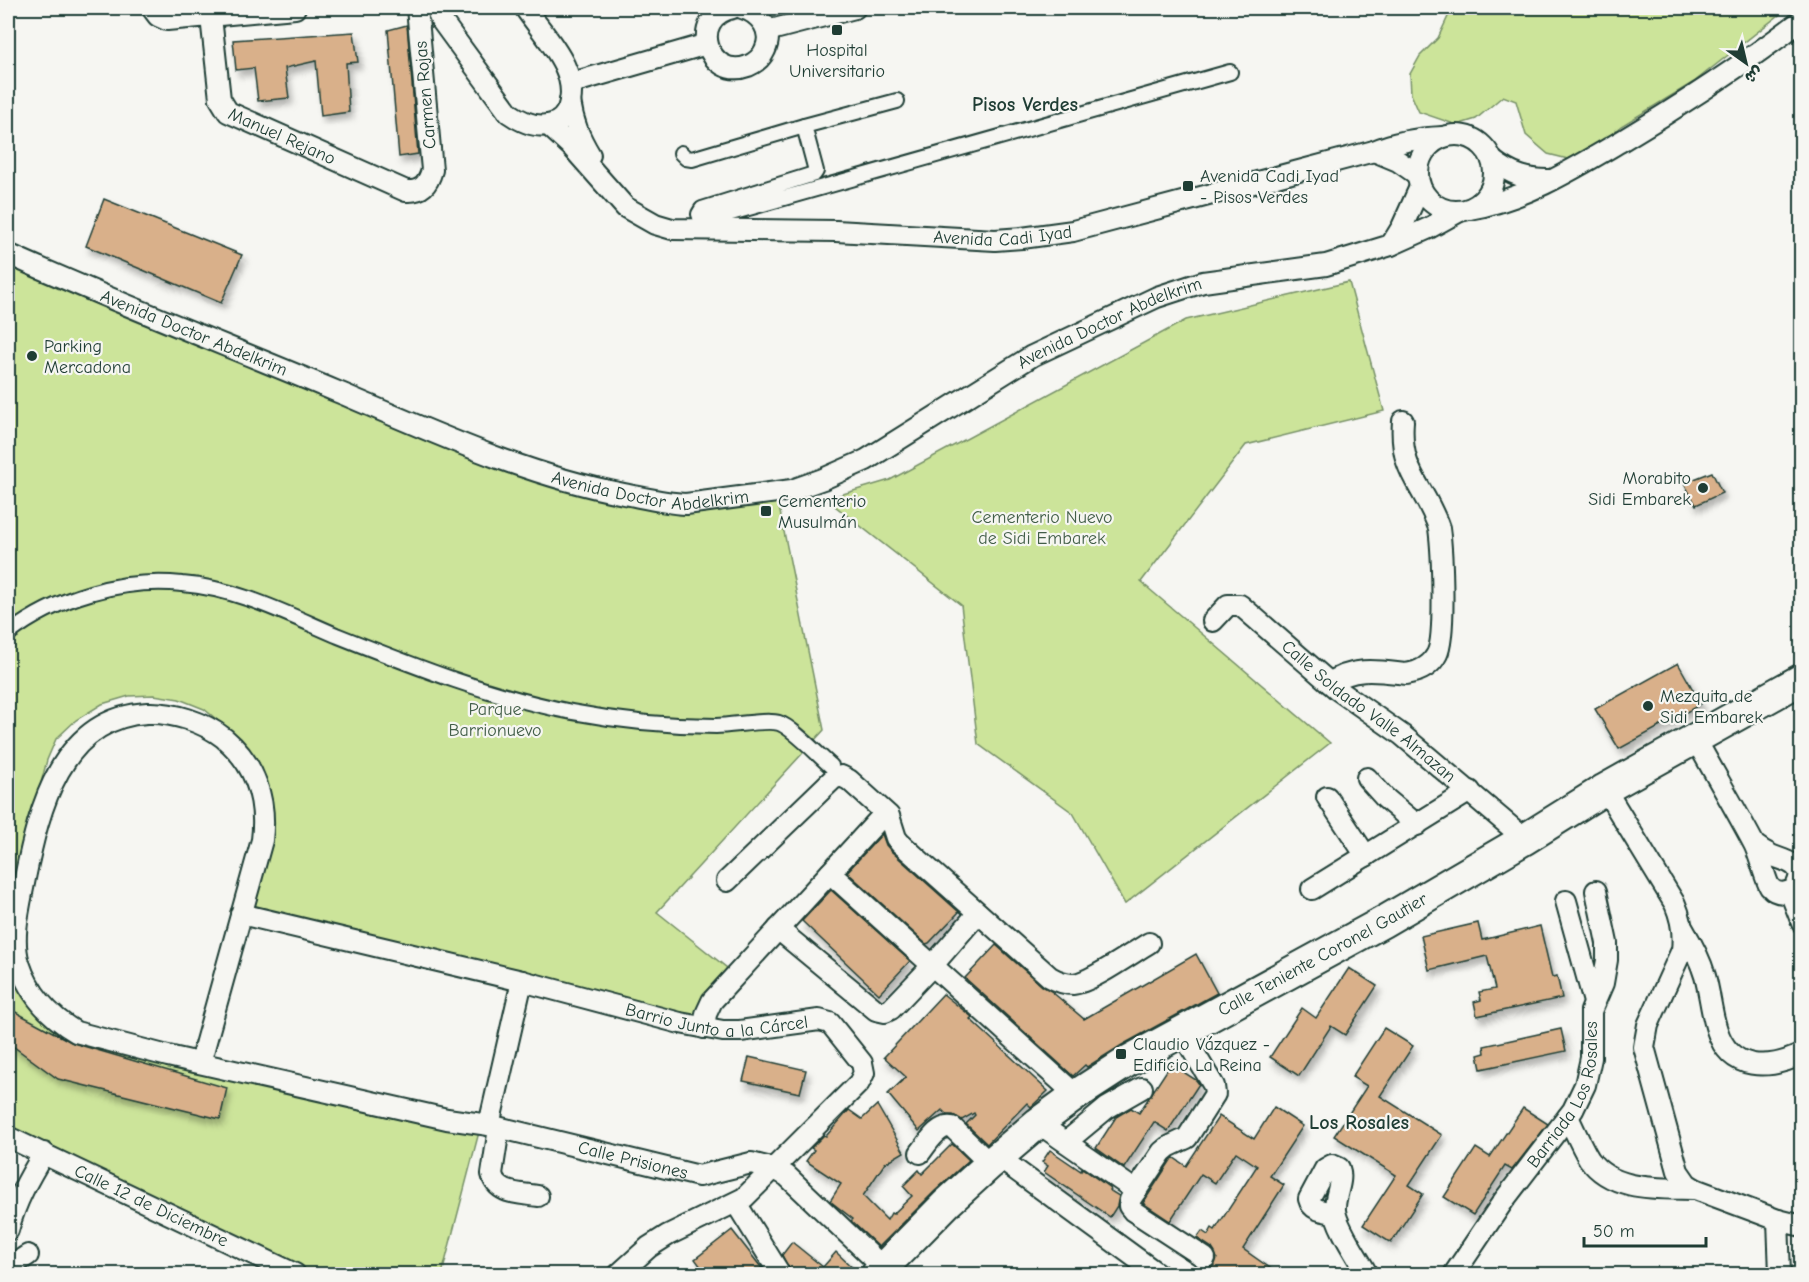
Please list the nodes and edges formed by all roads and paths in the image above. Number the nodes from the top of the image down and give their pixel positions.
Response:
1 (152, 8) edge
2 (295, 8) edge
3 (417, 8) edge
4 (436, 8) edge
5 (525, 8) edge
6 (733, 8) edge
7 (742, 8) edge
8 (855, 8) edge
9 (211, 11) edge
10 (1802, 20) edge
11 (767, 31) junction
12 (707, 44) junction
13 (1230, 72) dead end
14 (571, 92) junction
15 (897, 102) dead end
16 (548, 125) junction
17 (804, 126) junction
18 (1443, 137) junction
19 (1374, 150) junction
20 (681, 153) dead end
21 (1492, 160) junction
22 (1552, 180) junction
23 (1419, 181) junction
24 (429, 182) joint
25 (625, 207) junction
26 (1464, 210) junction
27 (1391, 245) junction
28 (8, 254) edge
29 (1403, 421) dead end
30 (1213, 621) dead end
31 (8, 634) edge
32 (1802, 679) edge
33 (1330, 683) junction
34 (1695, 738) junction
35 (831, 766) dead end
36 (1367, 778) dead end
37 (1605, 789) junction
38 (1470, 791) junction
39 (1327, 797) dead end
40 (885, 813) junction
41 (1417, 825) junction
42 (1525, 838) junction
43 (1755, 845) junction
44 (1366, 856) junction
45 (1782, 859) junction
46 (1800, 870) edge
47 (830, 873) junction
48 (1766, 877) junction
49 (727, 881) dead end
50 (1312, 890) dead end
51 (1596, 891) dead end
52 (1790, 892) junction
53 (1566, 901) dead end
54 (978, 913) junction
55 (241, 914) junction
56 (1802, 922) edge
57 (778, 929) junction
58 (1683, 929) junction
59 (1149, 943) dead end
60 (933, 965) junction
61 (522, 981) junction
62 (1594, 1002) junction
63 (704, 1028) junction
64 (1181, 1031) junction
65 (1802, 1054) edge
66 (200, 1063) junction
67 (1142, 1088) dead end
68 (1076, 1095) junction
69 (1568, 1117) junction
70 (1038, 1123) junction
71 (494, 1127) junction
72 (8, 1137) edge
73 (1066, 1142) junction
74 (44, 1153) junction
75 (920, 1153) dead end
76 (994, 1160) junction
77 (775, 1169) junction
78 (1695, 1189) junction
79 (1136, 1191) junction
80 (538, 1196) dead end
81 (736, 1203) junction
82 (10, 1206) edge
83 (1335, 1213) dead end
84 (1778, 1220) junction
85 (1802, 1226) edge
86 (8, 1230) edge
87 (28, 1255) dead end
88 (1205, 1258) dead end
89 (8, 1262) edge
90 (883, 1273) edge
91 (295, 1275) edge
92 (619, 1275) edge
93 (780, 1275) edge
94 (1158, 1275) edge
95 (1369, 1275) edge
96 (1383, 1275) edge
97 (1454, 1275) edge
98 (1780, 1275) edge

1 - 9 street
2 - 9 street
3 - 24 street, Carmen Rojas
4 - 16 street
5 - 14 street, Avenida Cadi Iyad
6 - 12 street
7 - 11 street
8 - 11 street
9 - 24 street, Manuel Rejano
10 - 22 street, Avenida Doctor Abdelkrim
11 - 12 street
12 - 14 street
13 - 17 street
14 - 16 street
14 - 25 street, Avenida Cadi Iyad
15 - 17 street
16 - 25 street, Avenida Cadi Iyad
17 - 20 street
18 - 19 street, Avenida Cadi Iyad
18 - 21 street
18 - 23 street
19 - 23 street
19 - 25 street, Avenida Cadi Iyad
21 - 22 street
21 - 26 street
22 - 26 street, Avenida Doctor Abdelkrim
23 - 26 street
23 - 27 street
26 - 27 street, Avenida Doctor Abdelkrim
27 - 28 street, Avenida Doctor Abdelkrim
29 - 33 street
30 - 33 street, Calle Soldado Valle Almazan
31 - 35 street
32 - 34 main road, Calle Teniente Coronel Gautier
33 - 38 street, Calle Soldado Valle Almazan
34 - 37 main road, Calle Teniente Coronel Gautier
34 - 43 street
36 - 41 street
37 - 42 main road, Calle Teniente Coronel Gautier
37 - 58 street
38 - 41 street
38 - 42 street, Calle Soldado Valle Almazan
39 - 44 street
40 - 47 street
40 - 49 street
40 - 54 street
41 - 44 street
42 - 64 main road, Calle Teniente Coronel Gautier
43 - 45 street
43 - 48 street
44 - 50 street
45 - 46 street
45 - 48 street
46 - 52 street
47 - 57 street
47 - 60 street
48 - 52 street
51 - 62 street, Barriada Los Rosales
52 - 56 street
53 - 62 street
54 - 59 street
54 - 60 street
55 - 61 street, Barrio Junto a la Cárcel
55 - 66 street
55 - 66 street
57 - 60 street
57 - 63 street
58 - 65 street
58 - 78 street
60 - 68 street
61 - 63 street, Barrio Junto a la Cárcel
61 - 71 street
62 - 69 street, Barriada Los Rosales
63 - 77 street, Barrio Junto a la Cárcel
64 - 68 main road, Calle Teniente Coronel Gautier
64 - 79 street
66 - 71 street
67 - 73 street
68 - 70 main road, Calle Teniente Coronel Gautier
69 - 78 street
69 - 97 street, Barriada Los Rosales
70 - 73 street
70 - 76 main road, Calle Teniente Coronel Gautier
71 - 77 street, Calle Prisiones
71 - 80 street
72 - 74 street, Calle 12 de Diciembre
73 - 79 street
74 - 82 street
74 - 91 street, Calle 12 de Diciembre
75 - 76 street
76 - 90 main road, Calle Teniente Coronel Gautier
76 - 94 street
77 - 81 street
77 - 90 street
78 - 84 street
79 - 88 street
81 - 92 street
81 - 93 street
82 - 86 street
83 - 95 street
84 - 85 street
84 - 98 street
87 - 89 street
95 - 96 street

